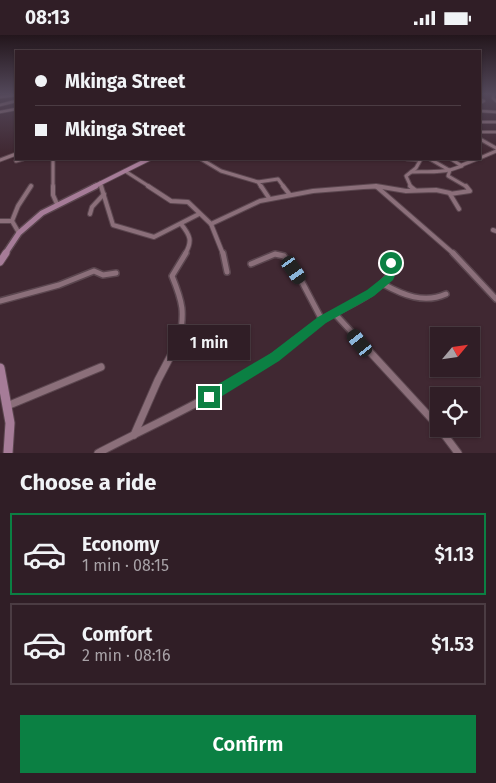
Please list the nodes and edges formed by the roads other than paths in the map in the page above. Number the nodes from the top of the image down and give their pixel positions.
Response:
1 (481, 122) edge
2 (496, 122) edge
3 (481, 132) edge
4 (496, 132) edge
5 (481, 140) edge
6 (496, 148) edge
7 (496, 151) edge
8 (15, 154) edge
9 (481, 157) edge
10 (0, 159) edge
11 (20, 160) edge
12 (53, 160) edge
13 (144, 160) edge
14 (203, 160) edge
15 (421, 160) edge
16 (432, 160) edge
17 (452, 160) edge
18 (474, 160) edge
19 (16, 161) dead end
20 (462, 165) junction
21 (449, 170) junction
22 (125, 171) junction
23 (409, 173) junction
24 (258, 182) junction
25 (100, 183) junction
26 (31, 186) dead end
27 (376, 186) junction
28 (415, 190) junction
29 (450, 193) junction
30 (104, 194) junction
31 (290, 195) junction
32 (269, 198) junction
33 (57, 204) junction
34 (458, 209) dead end
35 (90, 214) dead end
36 (199, 214) junction
37 (0, 221) edge
38 (12, 221) junction
39 (181, 224) junction
40 (211, 224) junction
41 (19, 233) junction
42 (0, 261) edge
43 (391, 263) dead end
44 (251, 264) dead end
45 (227, 272) dead end
46 (116, 273) dead end
47 (383, 284) junction
48 (446, 294) dead end
49 (496, 299) edge
50 (0, 301) edge
51 (335, 314) junction
52 (322, 320) junction
53 (101, 367) dead end
54 (0, 368) edge
55 (6, 406) junction
56 (430, 418) edge
57 (134, 435) junction
58 (446, 437) edge
59 (8, 453) edge
60 (98, 453) edge
61 (458, 453) edge

1 - 2 street
3 - 4 street
5 - 6 street
7 - 9 street
8 - 10 street
11 - 19 street
12 - 33 street
13 - 22 street
14 - 24 street
15 - 23 street
16 - 21 street
17 - 20 street
18 - 20 street
20 - 21 street
21 - 23 street
21 - 29 street
22 - 25 street
22 - 36 street
23 - 28 street
24 - 31 street
24 - 32 street
25 - 30 street
25 - 33 street
26 - 38 street
27 - 28 street
27 - 31 street
27 - 49 street
28 - 29 street
29 - 34 street
30 - 35 street
30 - 39 street
31 - 32 street
32 - 40 street
33 - 41 street
36 - 39 street
36 - 40 street
37 - 38 street
38 - 41 street
39 - 57 street
40 - 45 street
41 - 42 street
43 - 47 street
44 - 52 street
46 - 50 street
47 - 48 street
47 - 51 street
51 - 52 street
51 - 56 street
52 - 57 street
53 - 55 street
54 - 55 street
55 - 59 street
57 - 60 street
58 - 61 street

